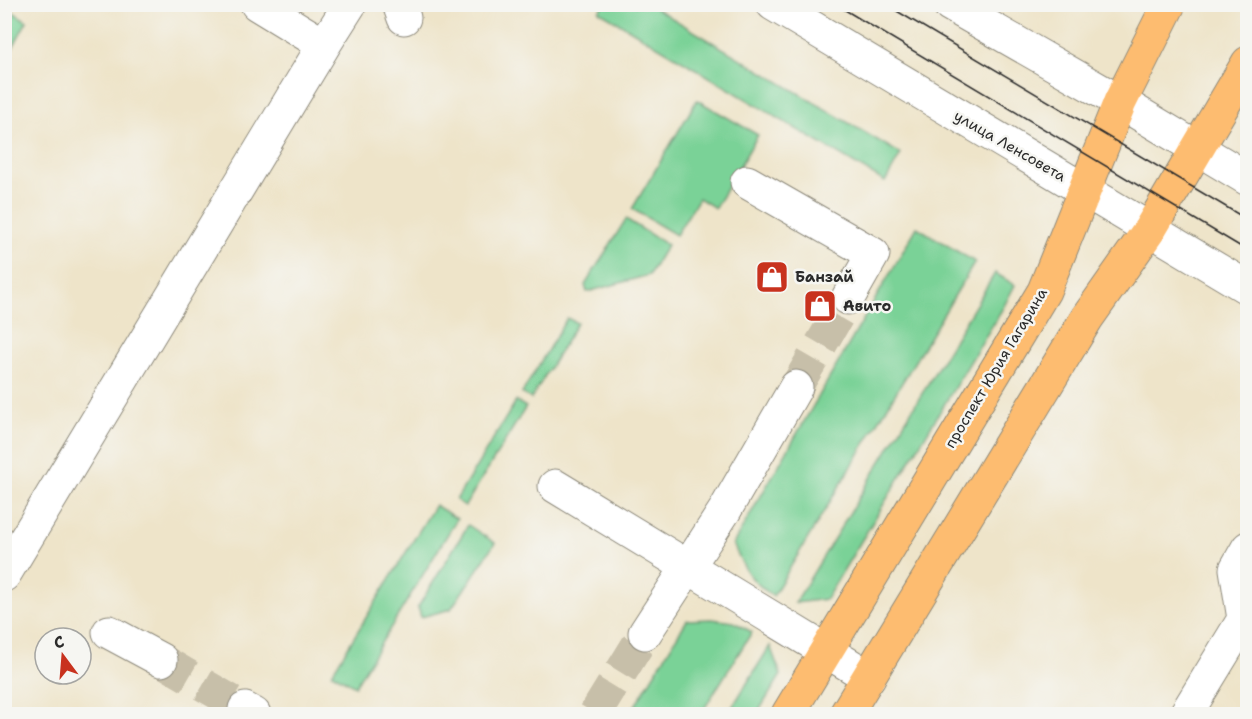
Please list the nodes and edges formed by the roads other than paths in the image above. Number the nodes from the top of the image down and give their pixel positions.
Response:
1 (257, 4) edge
2 (350, 4) edge
3 (773, 4) edge
4 (949, 4) edge
5 (1169, 4) edge
6 (324, 45) junction
7 (1248, 63) edge
8 (1120, 102) junction
9 (1198, 149) junction
10 (1248, 179) edge
11 (747, 182) dead end
12 (1083, 189) junction
13 (1150, 229) junction
14 (1248, 288) edge
15 (848, 298) tunnel mouth
16 (796, 387) tunnel mouth
17 (555, 486) dead end
18 (13, 542) edge
19 (1248, 548) edge
20 (688, 567) junction
21 (4, 575) edge
22 (1246, 619) edge
23 (110, 632) dead end
24 (645, 633) tunnel mouth
25 (827, 651) junction
26 (161, 660) tunnel mouth
27 (869, 677) junction
28 (788, 714) edge
29 (846, 714) edge
30 (1186, 714) edge

1 - 6 street
2 - 6 street
3 - 12 street, улица Ленсовета
4 - 8 street
5 - 8 main road, проспект Юрия Гагарина
6 - 18 street
7 - 9 main road
8 - 9 street
8 - 12 main road, проспект Юрия Гагарина
9 - 10 street
9 - 13 main road
11 - 15 street
12 - 13 street, улица Ленсовета
12 - 25 main road, проспект Юрия Гагарина
13 - 14 street, улица Ленсовета
13 - 27 main road
16 - 20 street
17 - 20 street
18 - 21 street
19 - 22 street
20 - 24 street
20 - 25 street
22 - 30 street
23 - 26 street
25 - 27 street
25 - 28 main road, проспект Юрия Гагарина
27 - 29 main road

